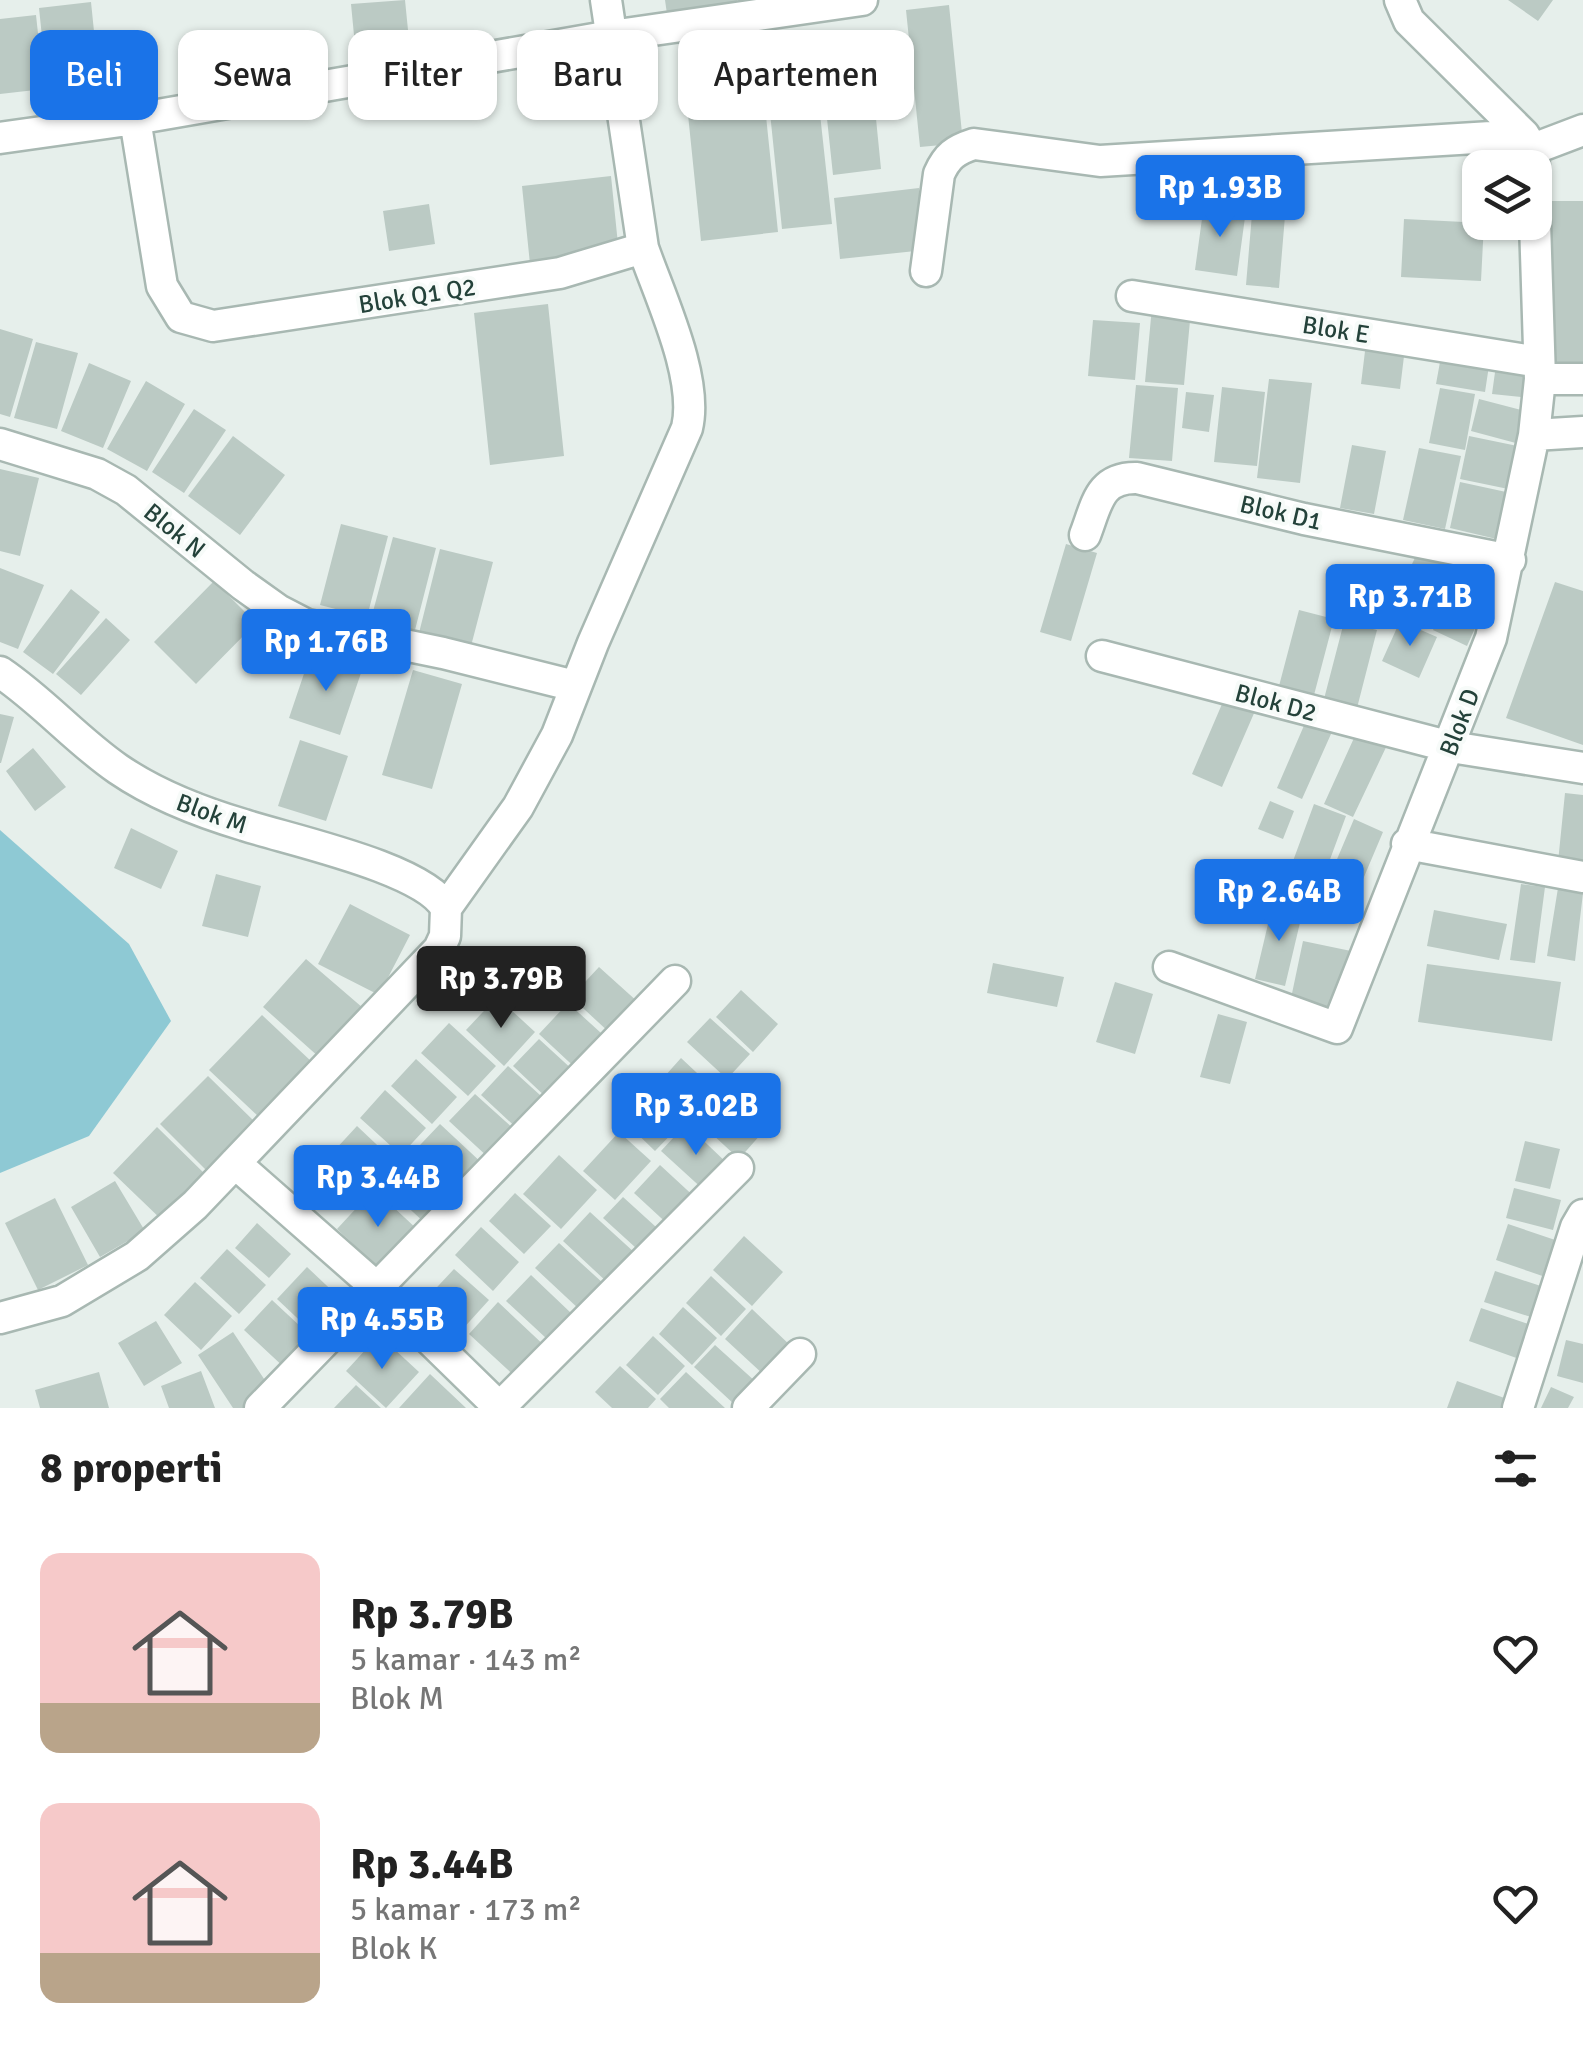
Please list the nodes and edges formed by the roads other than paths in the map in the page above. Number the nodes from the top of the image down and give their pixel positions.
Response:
1 (606, 0) edge
2 (862, 0) edge
3 (1400, 0) edge
4 (610, 30) edge
5 (653, 30) edge
6 (517, 52) edge
7 (158, 115) edge
8 (129, 120) edge
9 (136, 120) edge
10 (624, 120) edge
11 (1583, 130) edge
12 (0, 138) edge
13 (1529, 150) edge
14 (1533, 150) edge
15 (1462, 153) edge
16 (1536, 240) edge
17 (643, 248) junction
18 (926, 271) dead end
19 (1132, 296) dead end
20 (1540, 370) junction
21 (1583, 380) edge
22 (1583, 432) edge
23 (1534, 435) junction
24 (0, 444) edge
25 (1085, 535) dead end
26 (1510, 560) junction
27 (1102, 656) dead end
28 (0, 672) edge
29 (575, 686) junction
30 (1451, 747) junction
31 (1583, 768) edge
32 (1407, 844) junction
33 (1583, 877) edge
34 (446, 908) junction
35 (1169, 966) dead end
36 (674, 982) dead end
37 (236, 1163) junction
38 (738, 1168) dead end
39 (1583, 1215) edge
40 (376, 1288) junction
41 (0, 1318) edge
42 (800, 1354) dead end
43 (260, 1408) edge
44 (500, 1408) edge
45 (748, 1408) edge
46 (1518, 1408) edge

1 - 4 street
2 - 5 street
3 - 13 street
6 - 7 street
8 - 12 street
9 - 17 street, Blok Q1 Q2
10 - 17 street
11 - 14 street
15 - 18 street
16 - 20 street, Blok D
17 - 29 street
19 - 20 street, Blok E
20 - 21 street, Blok E
20 - 23 street, Blok D
22 - 23 street
23 - 26 street, Blok D
24 - 29 street, Blok N
25 - 26 street, Blok D1
26 - 30 street, Blok D
27 - 30 street, Blok D2
28 - 34 street, Blok M
29 - 34 street
30 - 31 street, Blok D2
30 - 32 street, Blok D
32 - 33 street
32 - 35 street, Blok D
34 - 37 street
36 - 40 street
37 - 40 street
37 - 41 street
38 - 44 street
39 - 46 street
40 - 43 street
40 - 44 street
42 - 45 street

